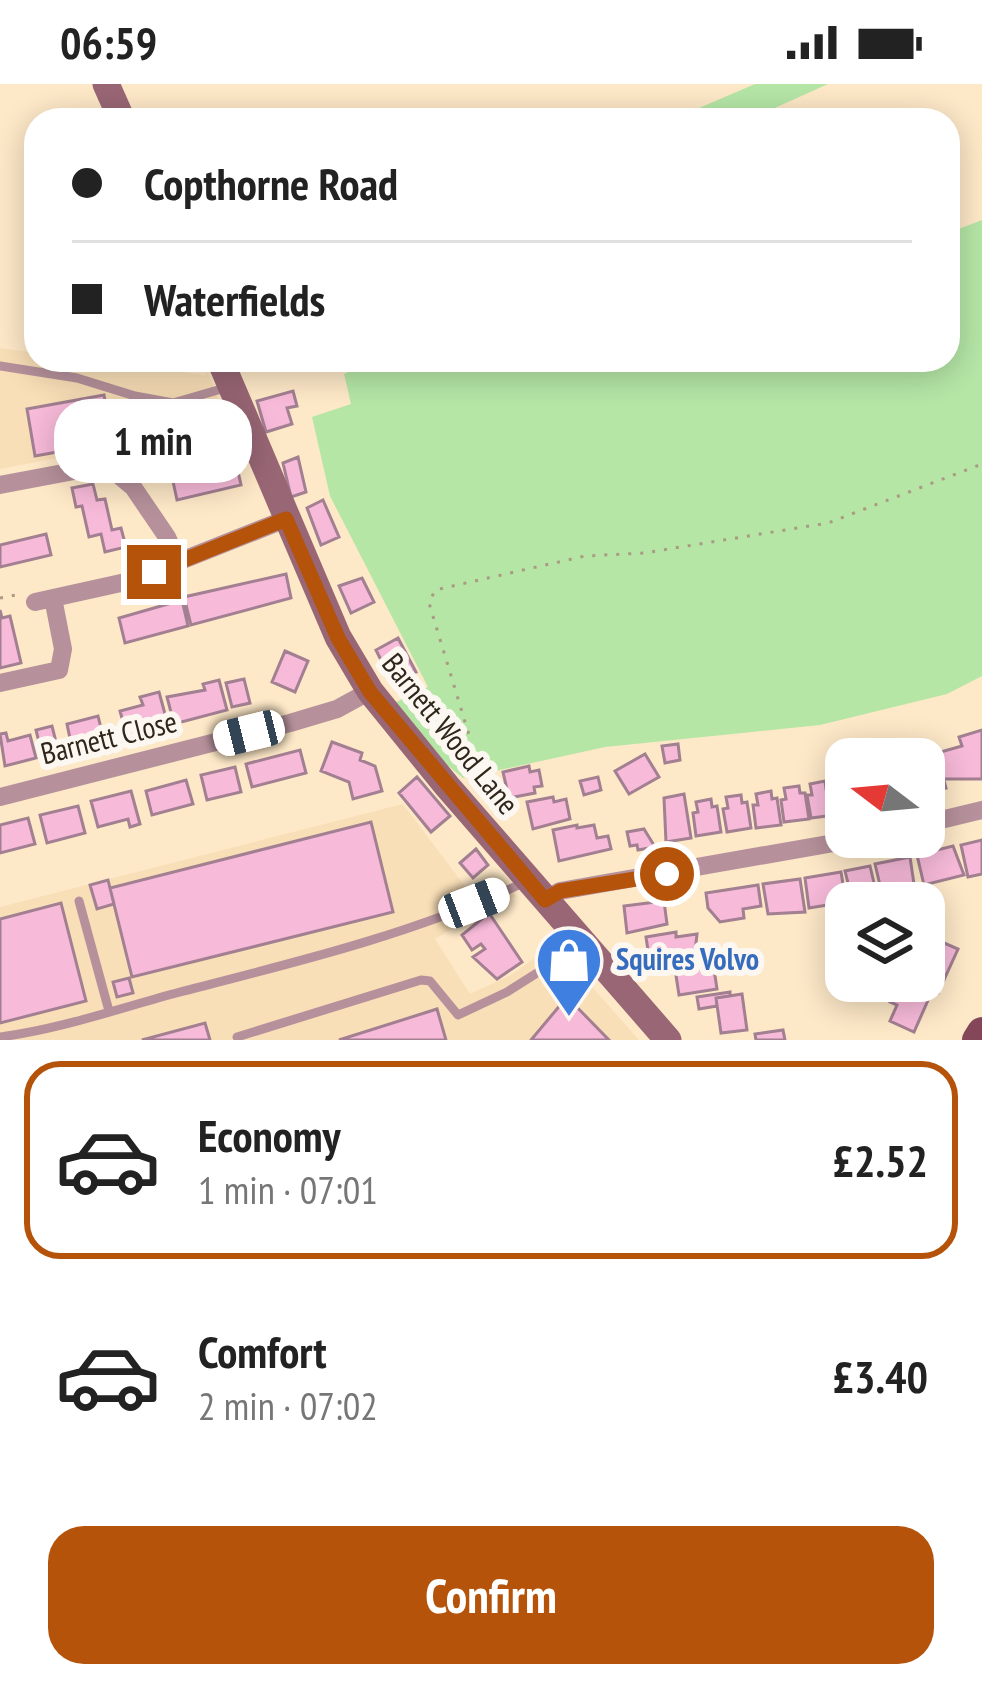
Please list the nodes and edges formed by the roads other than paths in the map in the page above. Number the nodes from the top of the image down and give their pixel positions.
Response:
1 (38, 372) edge
2 (225, 373) edge
3 (0, 485) edge
4 (286, 519) junction
5 (179, 562) junction
6 (0, 683) edge
7 (370, 692) junction
8 (0, 796) edge
9 (982, 810) edge
10 (945, 819) edge
11 (825, 845) edge
12 (537, 890) junction
13 (79, 901) dead end
14 (583, 944) junction
15 (109, 1011) junction
16 (982, 1032) edge
17 (0, 1036) edge
18 (237, 1037) dead end
19 (668, 1040) edge
20 (977, 1040) edge

1 - 2 lane
2 - 4 street, Barnett Wood Lane
3 - 5 street
4 - 5 street
4 - 7 street, Barnett Wood Lane
5 - 6 street
7 - 8 street, Barnett Close
7 - 12 street, Barnett Wood Lane
9 - 10 street
11 - 12 street
12 - 14 street, Barnett Wood Lane
12 - 15 lane
13 - 15 lane
14 - 18 lane
14 - 19 street, Barnett Wood Lane
15 - 17 lane
16 - 20 main road

